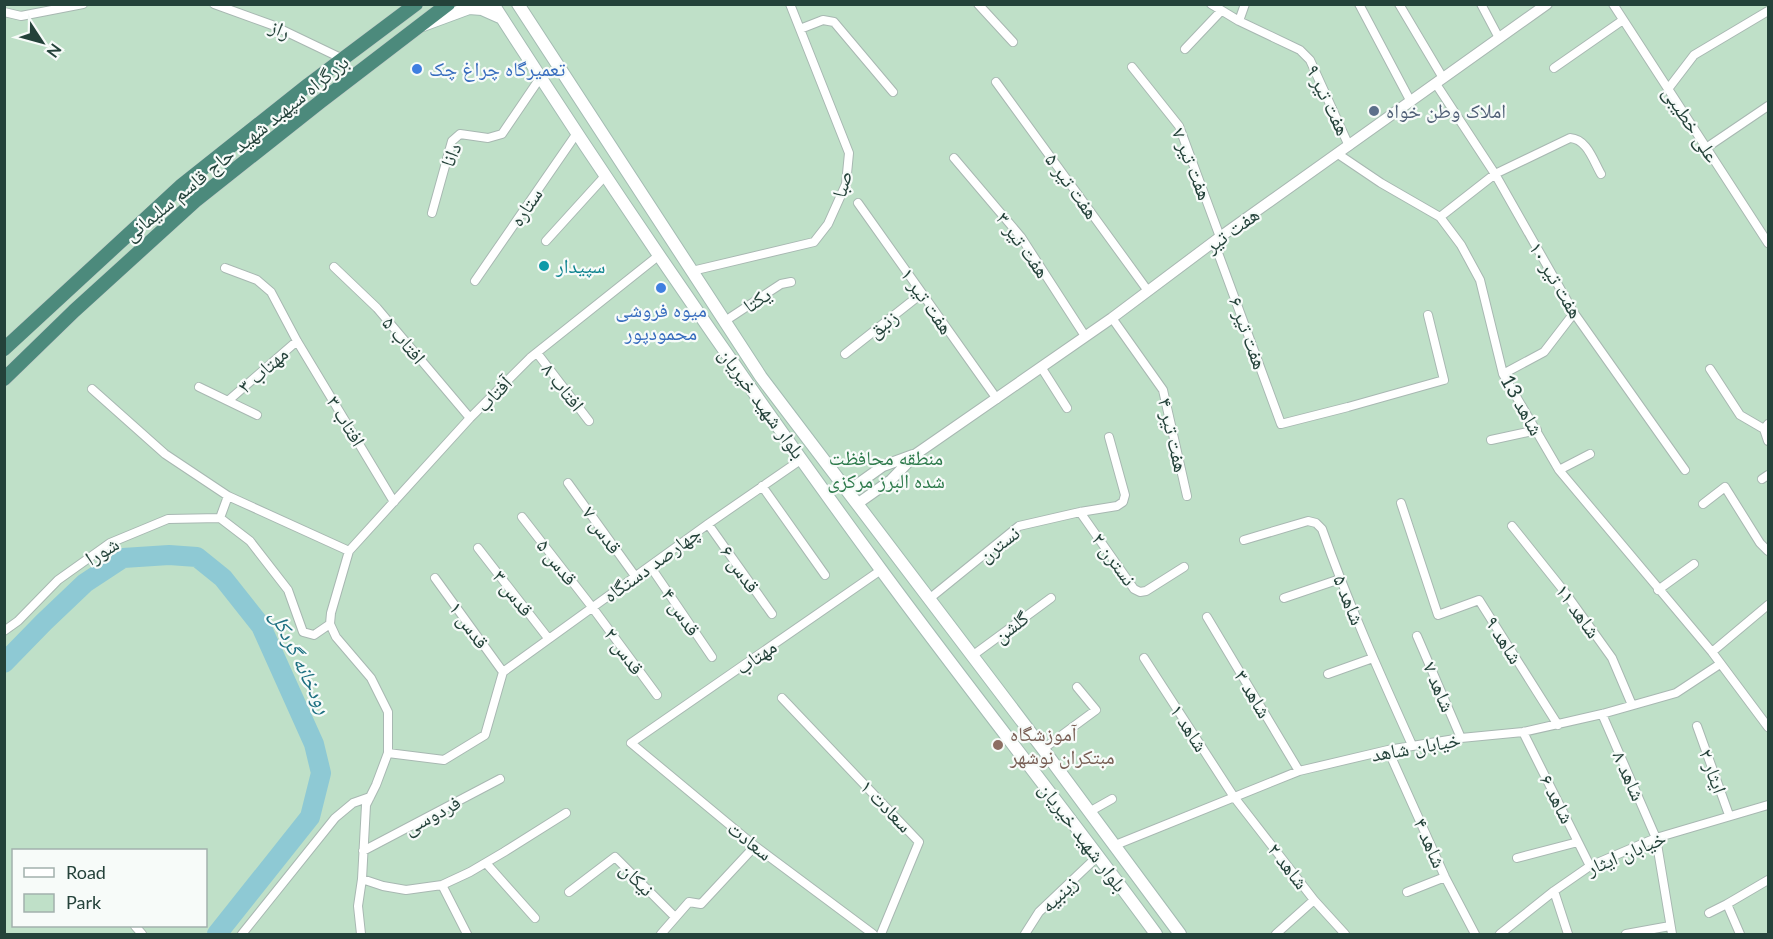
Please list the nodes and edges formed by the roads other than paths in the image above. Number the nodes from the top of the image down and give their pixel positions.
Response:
1 (83, 4) edge
2 (214, 4) edge
3 (416, 4) edge
4 (448, 4) edge
5 (493, 4) edge
6 (518, 4) edge
7 (790, 4) edge
8 (978, 4) edge
9 (1211, 4) edge
10 (1245, 4) edge
11 (1359, 4) edge
12 (1399, 4) edge
13 (1480, 4) edge
14 (1547, 4) edge
15 (1613, 4) edge
16 (5, 10) edge
17 (1221, 11) junction
18 (1768, 11) edge
19 (501, 18) junction
20 (1623, 20) junction
21 (1239, 21) junction
22 (417, 27) junction
23 (800, 29) junction
24 (1499, 38) junction
25 (1014, 42) dead end
26 (1185, 49) dead end
27 (344, 59) junction
28 (1132, 67) dead end
29 (1554, 68) dead end
30 (540, 78) junction
31 (1440, 81) junction
32 (996, 82) dead end
33 (1668, 89) junction
34 (893, 93) dead end
35 (1411, 102) junction
36 (1767, 112) edge
37 (577, 133) junction
38 (1350, 146) junction
39 (1706, 148) junction
40 (1338, 154) junction
41 (954, 158) dead end
42 (1495, 174) junction
43 (1600, 174) dead end
44 (605, 176) junction
45 (858, 203) dead end
46 (432, 213) dead end
47 (1440, 217) junction
48 (1217, 240) junction
49 (546, 241) dead end
50 (1768, 243) edge
51 (658, 256) junction
52 (334, 267) dead end
53 (225, 268) dead end
54 (692, 271) junction
55 (475, 281) dead end
56 (791, 282) dead end
57 (1148, 291) junction
58 (921, 294) junction
59 (1574, 313) junction
60 (1428, 315) dead end
61 (1112, 318) junction
62 (725, 321) junction
63 (1085, 336) junction
64 (297, 340) junction
65 (4, 349) edge
66 (537, 353) junction
67 (845, 354) dead end
68 (1041, 368) junction
69 (1710, 369) dead end
70 (1503, 374) junction
71 (4, 379) edge
72 (199, 387) dead end
73 (92, 389) dead end
74 (997, 399) junction
75 (228, 400) junction
76 (1067, 408) dead end
77 (257, 415) dead end
78 (470, 418) junction
79 (589, 421) dead end
80 (1766, 427) edge
81 (1537, 430) junction
82 (1109, 437) dead end
83 (1491, 440) dead end
84 (1768, 441) edge
85 (916, 454) junction
86 (1590, 454) dead end
87 (802, 459) junction
88 (1558, 470) junction
89 (1686, 470) dead end
90 (568, 483) dead end
91 (762, 486) junction
92 (848, 491) junction
93 (228, 496) junction
94 (1187, 496) dead end
95 (394, 502) junction
96 (832, 503) junction
97 (1401, 503) dead end
98 (857, 504) junction
99 (1703, 504) dead end
100 (1080, 512) junction
101 (842, 516) junction
102 (522, 517) dead end
103 (220, 518) junction
104 (708, 524) junction
105 (1512, 526) dead end
106 (1244, 540) dead end
107 (1764, 542) edge
108 (478, 548) dead end
109 (1768, 550) edge
110 (349, 551) junction
111 (1694, 564) dead end
112 (650, 566) junction
113 (1184, 567) dead end
114 (881, 570) junction
115 (825, 575) dead end
116 (635, 576) junction
117 (435, 578) dead end
118 (1340, 579) junction
119 (1658, 590) junction
120 (1051, 598) dead end
121 (1284, 598) dead end
122 (929, 599) junction
123 (1768, 604) edge
124 (592, 607) junction
125 (772, 614) dead end
126 (1207, 617) dead end
127 (330, 624) junction
128 (4, 631) edge
129 (1417, 636) dead end
130 (548, 638) junction
131 (1712, 652) junction
132 (972, 656) junction
133 (712, 657) dead end
134 (1144, 658) dead end
135 (1373, 658) junction
136 (1720, 664) junction
137 (503, 672) junction
138 (1328, 674) dead end
139 (1077, 687) dead end
140 (657, 695) dead end
141 (782, 698) dead end
142 (1632, 705) junction
143 (1602, 714) junction
144 (1558, 725) junction
145 (1697, 726) dead end
146 (1768, 727) edge
147 (1523, 732) junction
148 (1461, 738) junction
149 (631, 743) joint
150 (1413, 745) junction
151 (1043, 749) junction
152 (1388, 750) junction
153 (388, 753) junction
154 (1299, 771) junction
155 (500, 779) dead end
156 (370, 797) junction
157 (1234, 797) junction
158 (1112, 799) dead end
159 (1768, 805) edge
160 (1089, 812) junction
161 (566, 813) dead end
162 (1729, 815) junction
163 (1656, 838) junction
164 (1578, 842) junction
165 (755, 846) junction
166 (1113, 846) junction
167 (363, 851) junction
168 (1098, 856) junction
169 (1516, 858) dead end
170 (486, 863) junction
171 (1590, 866) junction
172 (1445, 877) junction
173 (362, 879) junction
174 (1768, 880) edge
175 (442, 885) junction
176 (1554, 891) junction
177 (569, 892) dead end
178 (1407, 892) dead end
179 (1314, 900) junction
180 (1727, 904) junction
181 (1709, 913) dead end
182 (675, 917) junction
183 (535, 918) dead end
184 (1671, 930) edge
185 (243, 934) edge
186 (361, 934) edge
187 (467, 934) edge
188 (662, 934) edge
189 (873, 934) edge
190 (881, 934) edge
191 (1025, 934) edge
192 (1155, 934) edge
193 (1179, 934) edge
194 (1276, 934) edge
195 (1345, 934) edge
196 (1475, 934) edge
197 (1500, 934) edge
198 (1568, 934) edge
199 (1626, 934) edge
200 (1740, 934) edge

1 - 16 street
2 - 27 street, راز
3 - 27 highway, بزرگراه سپهبد شهید حاج قاسم سلیمانی
4 - 22 highway, بزرگراه سپهبد شهید حاج قاسم سلیمانی
5 - 19 main road, بلوار شهید خیریان
6 - 54 main road, بلوار شهید خیریان
7 - 23 street, صبا
8 - 25 street
9 - 17 street, هفت تیر ۹
10 - 21 street
11 - 35 street
12 - 31 street, هفت تیر ۱۰
13 - 24 street
14 - 24 street, هفت تیر
15 - 20 street, علی خطیبی
17 - 21 street, هفت تیر ۹
17 - 26 street
18 - 33 street
19 - 22 main road
19 - 30 main road, بلوار شهید خیریان
20 - 29 street
20 - 33 street, علی خطیبی
21 - 38 street, هفت تیر ۹
22 - 71 highway, بزرگراه سپهبد شهید حاج قاسم سلیمانی
23 - 34 street
23 - 54 street, صبا
24 - 31 street, هفت تیر
27 - 65 highway, بزرگراه سپهبد شهید حاج قاسم سلیمانی
28 - 48 street, هفت تیر ۷
30 - 37 main road, بلوار شهید خیریان
30 - 46 street, دانا
31 - 35 street, هفت تیر
31 - 42 street, هفت تیر ۱۰
32 - 57 street, هفت تیر ۵
33 - 39 street, علی خطیبی
35 - 38 street, هفت تیر
36 - 39 street
37 - 44 main road, بلوار شهید خیریان
37 - 55 street, ستاره
38 - 40 street, هفت تیر
39 - 50 street, علی خطیبی
40 - 47 street, شاهد 13
40 - 48 street, هفت تیر
41 - 63 street, هفت تیر ۳
42 - 43 street
42 - 47 street
42 - 59 street, هفت تیر ۱۰
44 - 49 street
44 - 51 main road, بلوار شهید خیریان
45 - 58 street, هفت تیر ۱
47 - 70 street, شاهد 13
48 - 57 street, هفت تیر
48 - 60 street, هفت تیر ۶
51 - 66 street, آفتاب
51 - 87 main road, بلوار شهید خیریان
52 - 78 street, افتاب ۵
53 - 64 street, افتاب ۳
54 - 62 main road, بلوار شهید خیریان
56 - 62 street, یکتا
57 - 61 street, هفت تیر
58 - 67 street, زنبق
58 - 74 street, هفت تیر ۱
59 - 70 street
59 - 89 street, هفت تیر ۱۰
61 - 63 street, هفت تیر
61 - 94 street, هفت تیر ۴
62 - 92 main road, بلوار شهید خیریان
63 - 68 street, هفت تیر
64 - 75 street, مهتاب ۳
64 - 95 street, افتاب ۳
66 - 78 street, آفتاب
66 - 79 street, افتاب ۸
68 - 74 street, هفت تیر
68 - 76 street
69 - 80 street
70 - 81 street, شاهد 13
72 - 75 street
73 - 93 street
74 - 85 street, هفت تیر
75 - 77 street
78 - 95 street, آفتاب
80 - 84 street
81 - 83 street
81 - 88 street, شاهد 13
82 - 100 street, نسترن
85 - 92 street, هفت تیر
85 - 98 street, هفت تیر
86 - 88 street
87 - 91 street, چهارصد دستگاه
87 - 96 main road, بلوار شهید خیریان
88 - 119 street, شاهد 13
90 - 116 street, قدس ۷
91 - 104 street, چهارصد دستگاه
91 - 115 street
92 - 96 main road
92 - 98 main road, بلوار شهید خیریان
93 - 103 street
93 - 110 street
95 - 110 street, آفتاب
96 - 101 main road, بلوار شهید خیریان
97 - 144 street, شاهد ۹
98 - 101 main road
98 - 122 main road, بلوار شهید خیریان
99 - 107 street
100 - 113 street, نسترن ۲
100 - 122 street, نسترن
101 - 114 main road, بلوار شهید خیریان
102 - 124 street, قدس ۵
103 - 127 street
103 - 128 street, شورا
104 - 112 street, چهارصد دستگاه
104 - 125 street, قدس ۶
105 - 142 street, شاهد ۱۱
106 - 118 street, شاهد ۵
107 - 109 street
108 - 130 street, قدس ۳
110 - 127 street
111 - 119 street
112 - 116 street, چهارصد دستگاه
112 - 133 street, قدس ۴
114 - 149 street, مهتاب
114 - 168 main road, بلوار شهید خیریان
116 - 124 street, چهارصد دستگاه
117 - 137 street, قدس ۱
118 - 121 street
118 - 135 street, شاهد ۵
119 - 131 street, شاهد 13
120 - 132 street, گلشن
122 - 132 main road, بلوار شهید خیریان
123 - 131 street
124 - 130 street, چهارصد دستگاه
124 - 140 street, قدس ۲
126 - 154 street, شاهد ۳
127 - 153 street
129 - 148 street, شاهد ۷
130 - 137 street, چهارصد دستگاه
131 - 136 street, شاهد 13
132 - 151 main road, بلوار شهید خیریان
134 - 157 street, شاهد ۱
135 - 138 street
135 - 150 street, شاهد ۵
136 - 142 street, خیابان شاهد
136 - 146 street, شاهد 13
137 - 153 street
139 - 151 street
141 - 190 street, سعادت ۱
142 - 143 street, خیابان شاهد
143 - 144 street, خیابان شاهد
143 - 163 street, شاهد ۸
144 - 147 street, خیابان شاهد
145 - 162 street, ایثار ۲
147 - 148 street, خیابان شاهد
147 - 164 street, شاهد ۶
148 - 150 street, خیابان شاهد
149 - 165 street, سعادت
150 - 152 street, خیابان شاهد
151 - 160 main road, بلوار شهید خیریان
152 - 154 street, خیابان شاهد
152 - 172 street, شاهد ۴
153 - 156 street
154 - 157 street, خیابان شاهد
155 - 167 street, فردوسی
156 - 167 street
156 - 185 street
157 - 166 street, خیابان شاهد
157 - 179 street, شاهد ۲
158 - 160 street
159 - 162 street, خیابان ایثار
160 - 166 main road, بلوار شهید خیریان
161 - 170 street
162 - 163 street, خیابان ایثار
163 - 171 street, خیابان ایثار
163 - 184 street, شاهد ۸
164 - 169 street
164 - 171 street, شاهد ۶
165 - 182 street
165 - 189 street, سعادت
166 - 168 main road
166 - 193 main road, بلوار شهید خیریان
167 - 173 street
168 - 191 street, زینبیه
168 - 192 main road, بلوار شهید خیریان
170 - 175 street
170 - 183 street
171 - 176 street, خیابان ایثار
172 - 178 street
172 - 196 street, شاهد ۴
173 - 175 street
173 - 186 street
174 - 180 street
175 - 187 street
176 - 197 street, خیابان ایثار
176 - 198 street
177 - 182 street, نیکان
179 - 194 street
179 - 195 street, شاهد ۲
180 - 181 street
180 - 200 street
182 - 188 street
184 - 199 street

